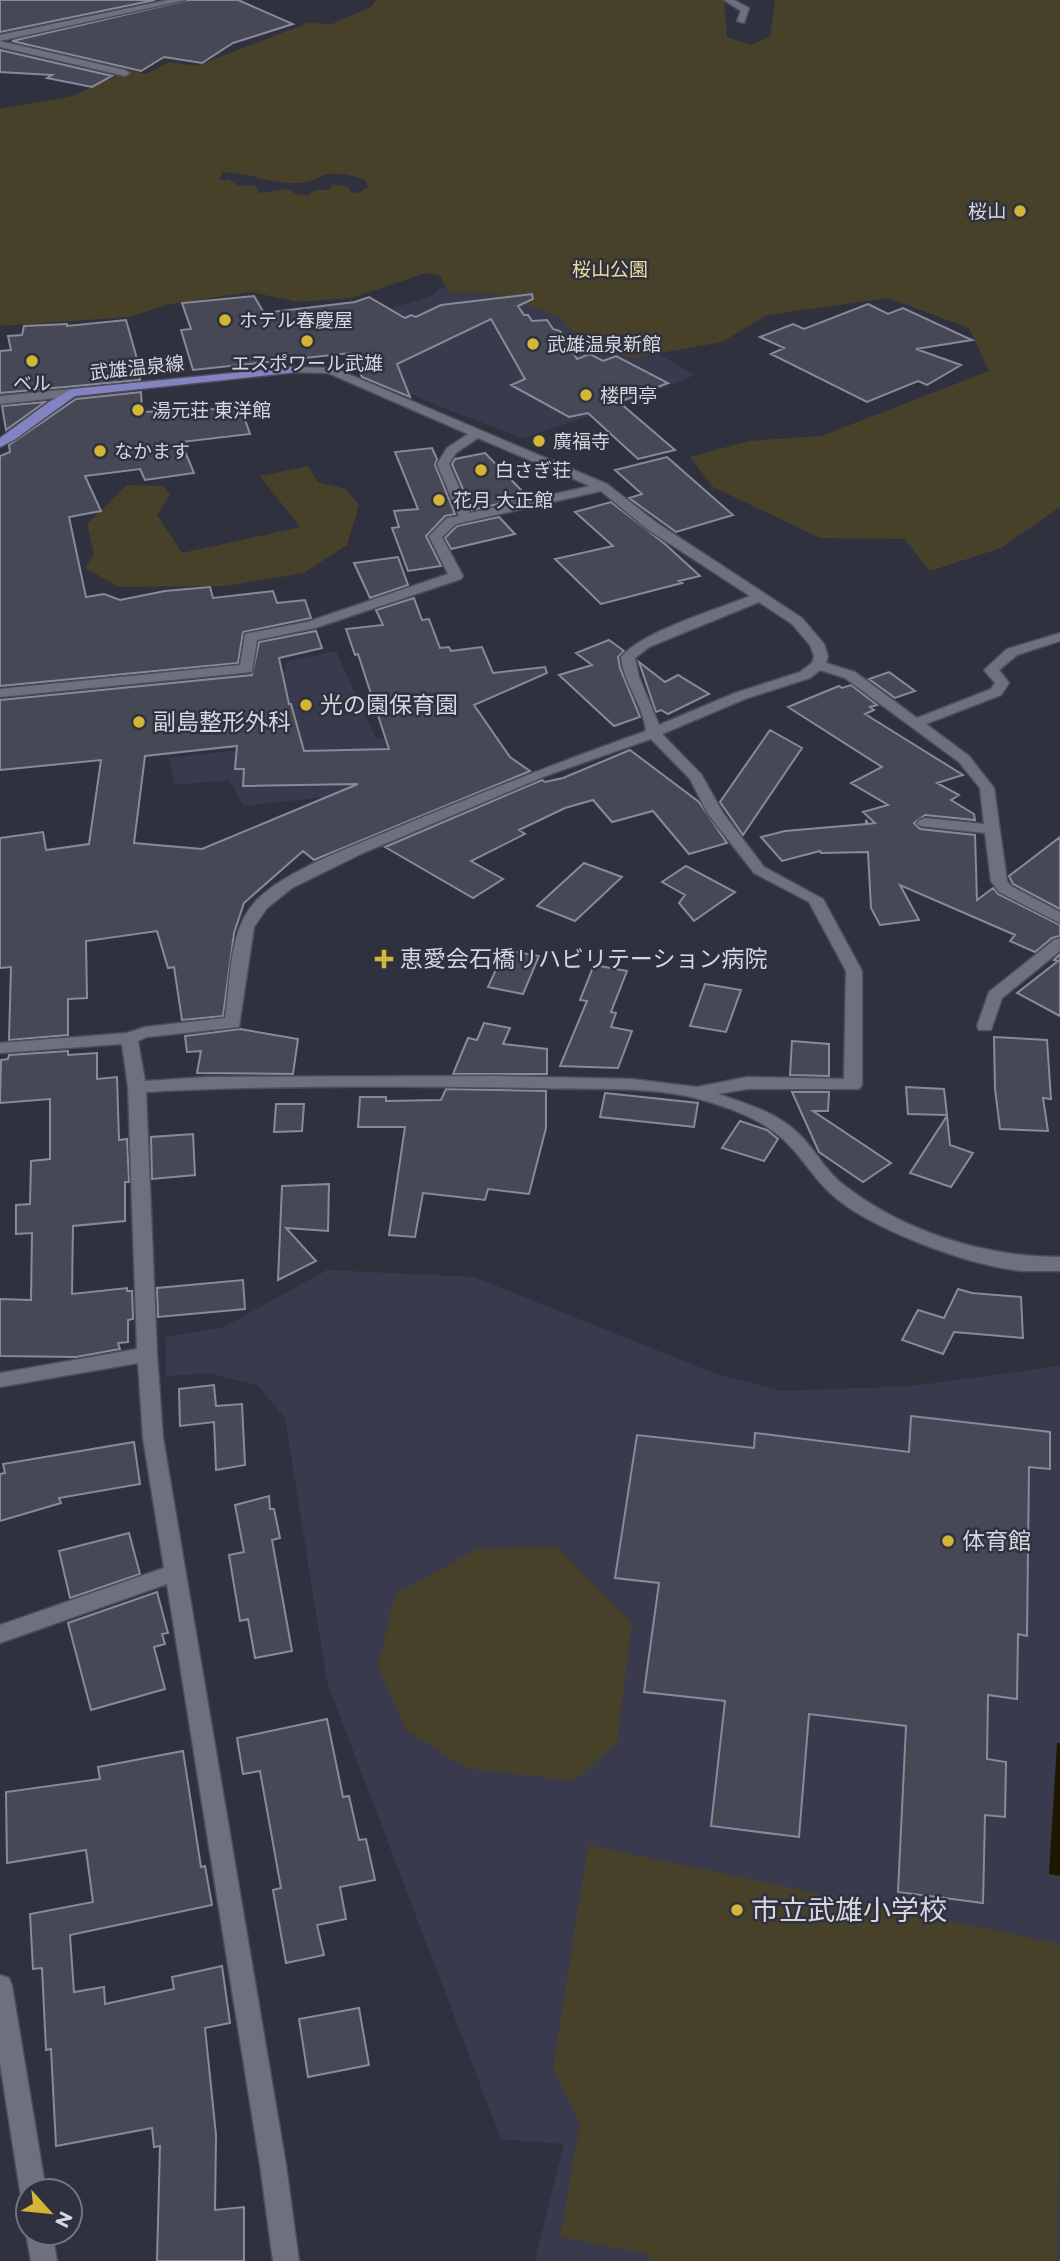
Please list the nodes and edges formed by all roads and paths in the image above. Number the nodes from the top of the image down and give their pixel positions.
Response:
1 (181, 0) edge
2 (728, 0) edge
3 (162, 3) edge
4 (741, 20) dead end
5 (0, 38) edge
6 (0, 44) edge
7 (125, 73) dead end
8 (293, 370) joint
9 (72, 393) junction
10 (0, 400) edge
11 (477, 433) junction
12 (0, 443) edge
13 (603, 487) junction
14 (466, 518) junction
15 (761, 596) junction
16 (1060, 637) edge
17 (818, 665) junction
18 (0, 693) edge
19 (916, 723) junction
20 (653, 733) junction
21 (925, 823) dead end
22 (992, 829) junction
23 (1060, 918) edge
24 (1060, 943) edge
25 (985, 1026) dead end
26 (129, 1038) junction
27 (0, 1048) edge
28 (138, 1087) junction
29 (695, 1092) junction
30 (1060, 1264) edge
31 (147, 1354) junction
32 (0, 1380) edge
33 (175, 1573) junction
34 (0, 1634) edge
35 (0, 1986) edge
36 (31, 2177) edge
37 (286, 2261) edge

1 - 3 street
2 - 4 street
3 - 5 street
6 - 7 street
8 - 9 main road, 武雄温泉線
8 - 11 street
9 - 10 street
9 - 12 main road, 武雄温泉線
11 - 13 street
11 - 14 street
13 - 14 street
13 - 15 street
14 - 18 street
15 - 17 street
15 - 20 street
16 - 19 street
17 - 19 street
17 - 20 street
19 - 22 street
20 - 26 street
20 - 29 street
21 - 22 street
22 - 23 street
24 - 25 street
26 - 27 street
26 - 28 street
28 - 29 street
28 - 31 street
29 - 30 street
31 - 32 street
31 - 33 street
33 - 34 street
33 - 37 street
35 - 36 street

